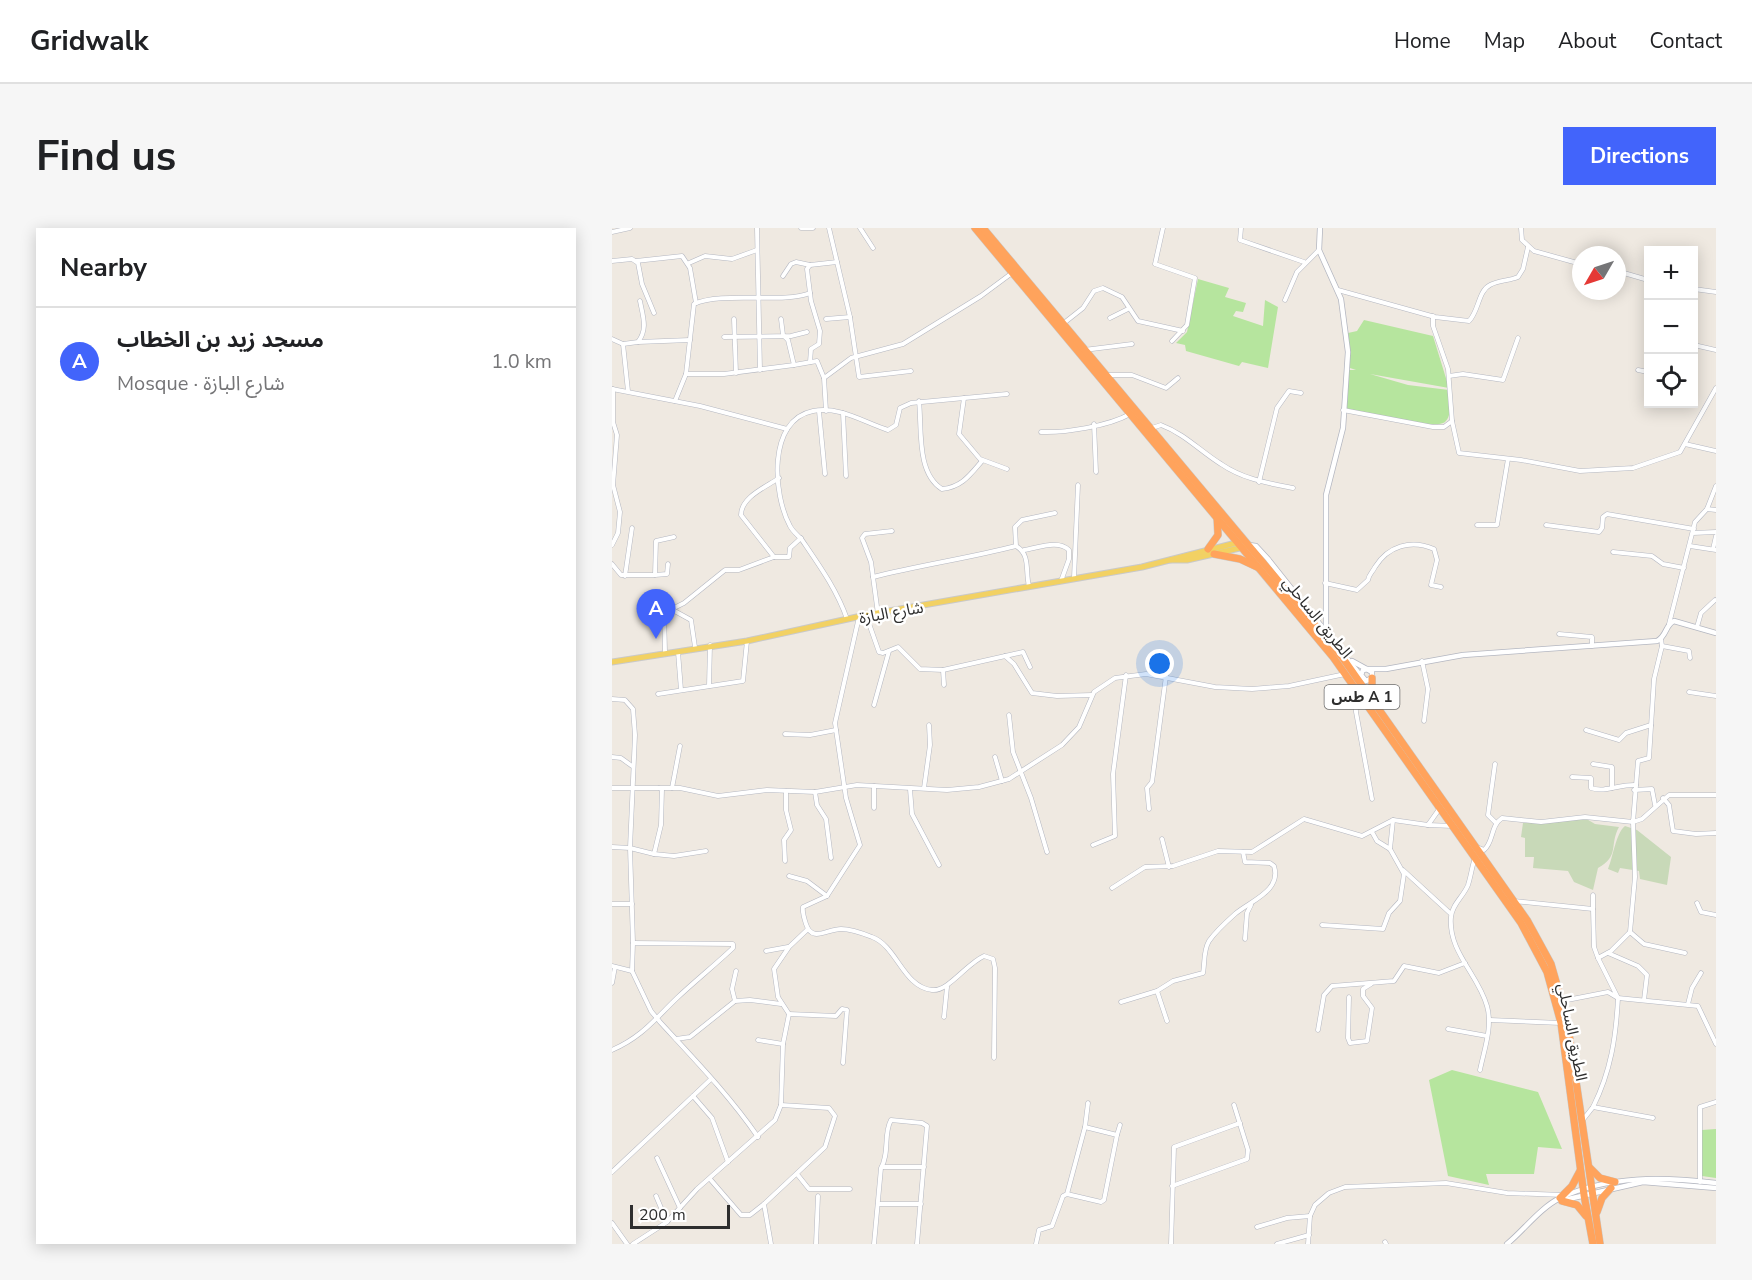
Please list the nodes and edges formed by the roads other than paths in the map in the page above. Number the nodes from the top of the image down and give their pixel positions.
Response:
1 (630, 228) edge
2 (757, 228) edge
3 (801, 228) edge
4 (813, 228) edge
5 (829, 228) edge
6 (860, 228) edge
7 (975, 228) edge
8 (983, 228) edge
9 (1163, 228) edge
10 (1240, 228) edge
11 (1320, 228) edge
12 (1521, 228) edge
13 (612, 232) edge
14 (1528, 247) junction
15 (873, 248) dead end
16 (757, 250) junction
17 (1318, 250) junction
18 (612, 261) edge
19 (636, 261) junction
20 (837, 262) junction
21 (1304, 262) junction
22 (1572, 262) edge
23 (688, 263) junction
24 (810, 265) junction
25 (1012, 273) junction
26 (1626, 274) edge
27 (783, 276) dead end
28 (1644, 279) edge
29 (1338, 290) junction
30 (1698, 290) edge
31 (1716, 292) edge
32 (810, 293) junction
33 (757, 298) junction
34 (1285, 300) dead end
35 (640, 301) dead end
36 (696, 303) junction
37 (1128, 309) junction
38 (654, 313) dead end
39 (1432, 315) junction
40 (850, 317) junction
41 (1110, 318) dead end
42 (734, 319) dead end
43 (781, 319) dead end
44 (826, 319) dead end
45 (1063, 324) junction
46 (1183, 331) junction
47 (807, 332) dead end
48 (760, 334) junction
49 (783, 335) junction
50 (736, 336) junction
51 (724, 337) dead end
52 (1518, 338) dead end
53 (612, 340) edge
54 (690, 340) junction
55 (1172, 341) dead end
56 (638, 342) junction
57 (623, 344) junction
58 (1132, 344) dead end
59 (1698, 346) edge
60 (1716, 350) edge
61 (1083, 351) junction
62 (856, 355) junction
63 (810, 362) junction
64 (794, 365) junction
65 (760, 370) junction
66 (1638, 370) dead end
67 (911, 371) dead end
68 (1644, 371) edge
69 (736, 373) junction
70 (686, 374) junction
71 (1107, 375) junction
72 (1449, 376) junction
73 (824, 378) junction
74 (1178, 378) dead end
75 (1110, 385) junction
76 (1716, 388) edge
77 (613, 389) edge
78 (627, 391) junction
79 (1301, 393) dead end
80 (1007, 394) dead end
81 (964, 398) junction
82 (919, 400) junction
83 (675, 401) junction
84 (1343, 410) junction
85 (819, 411) junction
86 (826, 411) junction
87 (843, 413) junction
88 (1131, 414) junction
89 (1452, 421) junction
90 (612, 423) edge
91 (1094, 424) junction
92 (1151, 428) junction
93 (787, 429) junction
94 (1041, 432) dead end
95 (1685, 444) junction
96 (1716, 451) edge
97 (1508, 459) junction
98 (982, 461) junction
99 (1007, 469) dead end
100 (1096, 472) dead end
101 (825, 474) dead end
102 (846, 476) dead end
103 (779, 478) junction
104 (1259, 482) junction
105 (1078, 485) dead end
106 (1716, 486) edge
107 (1293, 488) dead end
108 (1707, 509) junction
109 (1716, 510) edge
110 (1055, 513) dead end
111 (1217, 516) junction
112 (1477, 525) dead end
113 (1546, 525) dead end
114 (632, 528) dead end
115 (892, 531) dead end
116 (1693, 531) junction
117 (1716, 534) edge
118 (674, 537) dead end
119 (801, 538) junction
120 (1244, 544) junction
121 (612, 545) edge
122 (1016, 546) junction
123 (1690, 546) junction
124 (1023, 550) junction
125 (1714, 550) edge
126 (1211, 552) junction
127 (1613, 552) dead end
128 (774, 557) junction
129 (612, 564) edge
130 (668, 564) dead end
131 (1260, 568) junction
132 (1684, 568) junction
133 (655, 575) junction
134 (625, 576) junction
135 (873, 577) junction
136 (1074, 578) junction
137 (1061, 581) junction
138 (1325, 583) junction
139 (1029, 586) junction
140 (1441, 587) dead end
141 (1715, 600) edge
142 (670, 609) junction
143 (866, 615) junction
144 (878, 615) junction
145 (1326, 615) junction
146 (859, 617) junction
147 (848, 620) junction
148 (1318, 620) junction
149 (1669, 624) junction
150 (1697, 627) junction
151 (1326, 629) junction
152 (1716, 633) edge
153 (1559, 634) dead end
154 (1661, 639) junction
155 (747, 641) junction
156 (710, 645) junction
157 (1592, 646) junction
158 (1662, 646) junction
159 (695, 647) junction
160 (677, 650) junction
161 (889, 651) junction
162 (665, 652) junction
163 (1005, 656) junction
164 (1690, 658) dead end
165 (1350, 660) junction
166 (1422, 661) junction
167 (612, 662) edge
168 (1030, 667) dead end
169 (1368, 669) junction
170 (1386, 669) junction
171 (943, 670) junction
172 (1345, 674) junction
173 (1126, 675) junction
174 (1166, 676) junction
175 (1361, 676) junction
176 (1372, 678) junction
177 (944, 685) dead end
178 (709, 686) junction
179 (1355, 687) junction
180 (681, 690) junction
181 (1689, 693) dead end
182 (657, 694) dead end
183 (1092, 695) junction
184 (1716, 696) edge
185 (612, 699) edge
186 (874, 705) dead end
187 (1009, 715) dead end
188 (1386, 719) junction
189 (1424, 721) dead end
190 (929, 724) dead end
191 (1651, 725) junction
192 (836, 730) junction
193 (1586, 730) dead end
194 (785, 734) dead end
195 (680, 746) dead end
196 (612, 757) edge
197 (995, 757) dead end
198 (1495, 764) dead end
199 (1593, 764) dead end
200 (632, 766) junction
201 (1020, 773) junction
202 (1572, 777) dead end
203 (1002, 782) junction
204 (844, 786) junction
205 (874, 786) junction
206 (612, 788) edge
207 (632, 788) junction
208 (659, 788) junction
209 (672, 788) junction
210 (924, 788) junction
211 (1635, 788) junction
212 (910, 789) junction
213 (1612, 789) junction
214 (786, 791) junction
215 (815, 792) junction
216 (1716, 795) edge
217 (1663, 798) junction
218 (1372, 799) dead end
219 (1655, 805) junction
220 (1441, 807) junction
221 (874, 808) dead end
222 (1149, 809) dead end
223 (1393, 820) junction
224 (1633, 822) junction
225 (1496, 823) junction
226 (1428, 825) junction
227 (1454, 826) junction
228 (1372, 832) junction
229 (1716, 833) edge
230 (1162, 839) dead end
231 (1093, 845) dead end
232 (612, 847) edge
233 (1477, 847) junction
234 (630, 848) junction
235 (1389, 849) junction
236 (706, 851) dead end
237 (1047, 852) dead end
238 (1243, 852) junction
239 (654, 854) junction
240 (1476, 857) junction
241 (831, 858) dead end
242 (785, 861) dead end
243 (939, 865) dead end
244 (1169, 867) junction
245 (1402, 870) junction
246 (789, 876) dead end
247 (1112, 888) dead end
248 (1593, 895) dead end
249 (826, 896) junction
250 (1513, 901) junction
251 (1253, 902) junction
252 (1697, 903) dead end
253 (612, 904) edge
254 (632, 904) junction
255 (1593, 909) junction
256 (1451, 914) junction
257 (1716, 915) edge
258 (1322, 925) dead end
259 (808, 929) junction
260 (1630, 932) junction
261 (1245, 939) dead end
262 (633, 943) junction
263 (789, 946) junction
264 (766, 951) dead end
265 (1685, 952) dead end
266 (1608, 953) junction
267 (1598, 958) junction
268 (1465, 963) junction
269 (614, 967) edge
270 (632, 971) junction
271 (736, 971) dead end
272 (1701, 973) dead end
273 (1375, 982) junction
274 (612, 983) edge
275 (946, 987) junction
276 (1157, 991) junction
277 (1349, 997) dead end
278 (1618, 998) junction
279 (1644, 1000) junction
280 (735, 1001) junction
281 (1562, 1001) junction
282 (1121, 1002) dead end
283 (782, 1004) junction
284 (1688, 1004) junction
285 (789, 1014) junction
286 (944, 1017) dead end
287 (658, 1020) junction
288 (1490, 1020) junction
289 (1167, 1021) dead end
290 (1561, 1023) junction
291 (1448, 1029) dead end
292 (1318, 1030) dead end
293 (1487, 1036) junction
294 (676, 1039) junction
295 (758, 1040) dead end
296 (783, 1044) junction
297 (1716, 1044) edge
298 (612, 1050) edge
299 (994, 1058) dead end
300 (843, 1063) dead end
301 (1480, 1070) dead end
302 (711, 1079) junction
303 (693, 1096) junction
304 (1716, 1102) edge
305 (1088, 1103) dead end
306 (781, 1105) junction
307 (1234, 1105) dead end
308 (1593, 1107) junction
309 (1653, 1118) dead end
310 (1582, 1121) junction
311 (1240, 1123) junction
312 (1120, 1125) dead end
313 (1085, 1127) junction
314 (1117, 1135) junction
315 (758, 1137) junction
316 (657, 1158) dead end
317 (1587, 1161) junction
318 (728, 1162) junction
319 (882, 1167) junction
320 (924, 1167) junction
321 (1580, 1169) junction
322 (612, 1172) edge
323 (797, 1174) junction
324 (710, 1179) junction
325 (1700, 1182) junction
326 (1613, 1185) junction
327 (1172, 1186) junction
328 (1715, 1187) edge
329 (850, 1189) dead end
330 (1587, 1192) junction
331 (1067, 1194) junction
332 (656, 1196) dead end
333 (818, 1196) dead end
334 (1562, 1198) junction
335 (765, 1204) junction
336 (878, 1204) junction
337 (921, 1204) junction
338 (680, 1208) junction
339 (1310, 1216) junction
340 (1592, 1221) junction
341 (667, 1222) junction
342 (612, 1223) edge
343 (1257, 1227) dead end
344 (1309, 1234) junction
345 (627, 1244) edge
346 (633, 1244) edge
347 (771, 1244) edge
348 (816, 1244) edge
349 (874, 1244) edge
350 (917, 1244) edge
351 (1036, 1244) edge
352 (1171, 1244) edge
353 (1277, 1244) edge
354 (1308, 1244) edge
355 (1507, 1244) edge
356 (1593, 1244) edge
357 (1600, 1244) edge

1 - 13 street
2 - 16 street
3 - 4 street
5 - 20 street
6 - 15 street
7 - 25 highway, الطريق الساحلي / طس A 1
8 - 45 highway, الطريق الساحلي / طس A 1
9 - 46 street
10 - 21 street
11 - 17 street
12 - 14 street
14 - 22 street
14 - 39 street
16 - 23 street
16 - 33 street
17 - 21 street
17 - 29 street
18 - 19 street
19 - 23 street
19 - 38 street
20 - 24 street
20 - 40 street
21 - 34 street
23 - 36 street
24 - 27 street
24 - 32 street
25 - 61 highway, الطريق الساحلي / طس A 1
25 - 62 street
26 - 28 street
29 - 39 street
29 - 84 street
30 - 31 street
32 - 33 street
32 - 63 street
33 - 36 street
33 - 48 street
35 - 56 street
36 - 54 street
37 - 41 street
37 - 45 street
37 - 46 street
39 - 72 street
40 - 44 street
40 - 62 street
42 - 50 street
43 - 49 street
45 - 61 highway, الطريق الساحلي / طس A 1
46 - 55 street
47 - 49 street
48 - 49 street
48 - 50 street
48 - 65 street
49 - 64 street
50 - 51 street
50 - 69 street
52 - 72 street
53 - 57 street
54 - 56 street
54 - 70 street
56 - 57 street
57 - 78 street
58 - 61 street
59 - 60 street
61 - 71 highway, الطريق الساحلي / طس A 1
61 - 75 highway, الطريق الساحلي / طس A 1
62 - 67 street
62 - 73 street
63 - 64 street
63 - 73 street
64 - 65 street
65 - 69 street
66 - 68 street
69 - 70 street
70 - 83 street
71 - 74 street
71 - 75 highway, الطريق الساحلي / طس A 1
72 - 89 street
73 - 86 street
75 - 88 highway, الطريق الساحلي / طس A 1
75 - 92 highway, الطريق الساحلي / طس A 1
76 - 95 street
77 - 78 street
77 - 90 street
78 - 83 street
79 - 104 street
80 - 81 street
81 - 82 street
81 - 98 street
82 - 87 street
82 - 98 street
83 - 93 street
84 - 89 street
84 - 138 street
85 - 86 street
85 - 93 street
85 - 101 street
86 - 87 street
87 - 102 street
88 - 91 street
88 - 111 highway, الطريق الساحلي / طس A 1
89 - 97 street
90 - 121 street
91 - 94 street
91 - 100 street
92 - 104 street
92 - 120 highway, الطريق الساحلي / طس A 1
93 - 103 street
95 - 96 street
95 - 97 street
97 - 112 street
98 - 99 street
103 - 119 street
103 - 128 street
104 - 107 street
105 - 136 street
106 - 108 street
108 - 109 street
108 - 116 street
110 - 122 street
111 - 120 highway, الطريق الساحلي / طس A 1
111 - 126 highway
113 - 116 street
114 - 134 street
115 - 135 street
116 - 117 street
116 - 123 street
117 - 125 street
118 - 133 street
119 - 128 street
119 - 147 street
120 - 126 main road, شارع البازة
120 - 131 highway, الطريق الساحلي / طس A 1
120 - 148 street
120 - 188 highway, الطريق الساحلي / طس A 1
122 - 124 street
122 - 135 street
123 - 125 street
123 - 132 street
124 - 137 street
124 - 139 street
126 - 131 highway
126 - 136 main road, شارع البازة
127 - 132 street
128 - 142 street
129 - 134 street
130 - 133 street
131 - 172 highway, الطريق الساحلي / طس A 1
132 - 149 street
133 - 134 street
135 - 144 street
136 - 137 main road, شارع البازة
137 - 139 main road, شارع البازة
138 - 140 street
138 - 145 street
139 - 144 main road, شارع البازة
141 - 150 street
142 - 159 street
142 - 162 street
143 - 144 main road, شارع البازة
143 - 146 main road, شارع البازة
143 - 161 street
145 - 148 street
145 - 151 street
146 - 147 main road, شارع البازة
146 - 192 street
147 - 155 main road, شارع البازة
148 - 151 street
149 - 150 street
149 - 154 street
150 - 152 street
151 - 165 street
153 - 157 street
154 - 157 street
154 - 158 street
155 - 156 main road, شارع البازة
155 - 178 street
156 - 159 main road, شارع البازة
156 - 178 street
157 - 166 street
158 - 164 street
158 - 191 street
159 - 160 main road, شارع البازة
160 - 162 main road, شارع البازة
160 - 180 street
161 - 171 street
161 - 186 street
162 - 167 main road, شارع البازة
163 - 168 street
163 - 171 street
163 - 183 street
165 - 169 street
165 - 175 street
166 - 170 street
166 - 189 street
169 - 170 street
169 - 175 street
169 - 176 street
170 - 176 street
171 - 177 street
172 - 174 street
172 - 179 highway, الطريق الساحلي / طس A 1
173 - 174 street
173 - 183 street
173 - 231 street
174 - 222 street
175 - 176 street
176 - 188 highway
178 - 180 street
179 - 218 street
179 - 220 highway, الطريق الساحلي / طس A 1
180 - 182 street
181 - 184 street
183 - 201 street
185 - 200 street
187 - 201 street
188 - 233 highway, الطريق الساحلي / طس A 1
190 - 210 street
191 - 193 street
191 - 211 street
192 - 194 street
192 - 204 street
195 - 209 street
196 - 200 street
197 - 203 street
198 - 225 street
199 - 213 street
200 - 207 street
201 - 203 street
201 - 237 street
202 - 213 street
203 - 210 street
204 - 205 street
204 - 215 street
204 - 249 street
205 - 212 street
205 - 221 street
206 - 207 street
207 - 208 street
207 - 234 street
208 - 209 street
208 - 239 street
209 - 214 street
210 - 212 street
211 - 213 street
211 - 219 street
211 - 224 street
212 - 243 street
214 - 215 street
214 - 242 street
215 - 241 street
216 - 217 street
217 - 219 street
217 - 229 street
219 - 224 street
220 - 226 street
220 - 227 highway, الطريق الساحلي / طس A 1
223 - 226 street
223 - 228 street
223 - 235 street
224 - 225 street
224 - 260 street
225 - 233 street
226 - 227 street
227 - 240 highway, الطريق الساحلي / طس A 1
228 - 235 street
228 - 238 street
230 - 244 street
232 - 234 street
233 - 250 highway, الطريق الساحلي / طس A 1
234 - 239 street
234 - 254 street
235 - 245 street
236 - 239 street
238 - 244 street
238 - 251 street
240 - 256 street
240 - 290 highway, الطريق الساحلي / طس A 1
244 - 247 street
245 - 256 street
245 - 258 street
246 - 249 street
248 - 255 street
249 - 259 street
250 - 255 street
250 - 281 highway, الطريق الساحلي / طس A 1
251 - 261 street
251 - 276 street
252 - 257 street
253 - 254 street
254 - 262 street
255 - 267 street
256 - 268 street
259 - 263 street
259 - 275 street
260 - 265 street
260 - 266 street
262 - 270 street
262 - 287 street
263 - 264 street
263 - 283 street
266 - 267 street
266 - 279 street
267 - 278 street
268 - 273 street
268 - 288 street
269 - 270 street
269 - 274 street
270 - 287 street
271 - 280 street
272 - 284 street
273 - 277 street
273 - 292 street
275 - 286 street
275 - 299 street
276 - 282 street
276 - 289 street
278 - 279 street
278 - 281 street
278 - 308 street
279 - 284 street
280 - 283 street
280 - 294 street
281 - 310 highway, الطريق الساحلي / طس A 1
283 - 285 street
284 - 297 street
285 - 296 street
285 - 300 street
287 - 294 street
287 - 298 street
288 - 290 street
288 - 293 street
290 - 321 highway, الطريق الساحلي / طس A 1
291 - 293 street
293 - 301 street
294 - 302 street
295 - 296 street
296 - 306 street
302 - 303 street
302 - 315 street
303 - 318 street
303 - 322 street
304 - 325 street
305 - 313 street
306 - 315 street
306 - 323 street
307 - 311 street
308 - 309 street
308 - 310 street
310 - 317 highway, الطريق الساحلي / طس A 1
311 - 327 street
311 - 327 street
312 - 314 street
313 - 314 street
313 - 331 street
314 - 331 street
315 - 318 street
316 - 338 street
317 - 326 highway
317 - 330 highway, الطريق الساحلي / طس A 1
318 - 324 street
319 - 320 street
319 - 320 street
319 - 336 street
320 - 337 street
321 - 330 highway, الطريق الساحلي / طس A 1
321 - 334 highway
323 - 329 street
323 - 335 street
324 - 335 street
324 - 338 street
325 - 326 street
325 - 328 street
326 - 328 street
326 - 330 street
326 - 340 highway
327 - 352 street
330 - 334 street
330 - 340 highway, الطريق الساحلي / طس A 1
331 - 351 street
332 - 341 street
333 - 348 street
334 - 339 street
334 - 340 highway
334 - 355 street
335 - 347 street
336 - 337 street
336 - 349 street
337 - 350 street
338 - 341 street
339 - 343 street
339 - 344 street
340 - 356 highway, الطريق الساحلي / طس A 1
340 - 357 highway, الطريق الساحلي / طس A 1
341 - 346 street
342 - 345 street
344 - 353 street
344 - 354 street

